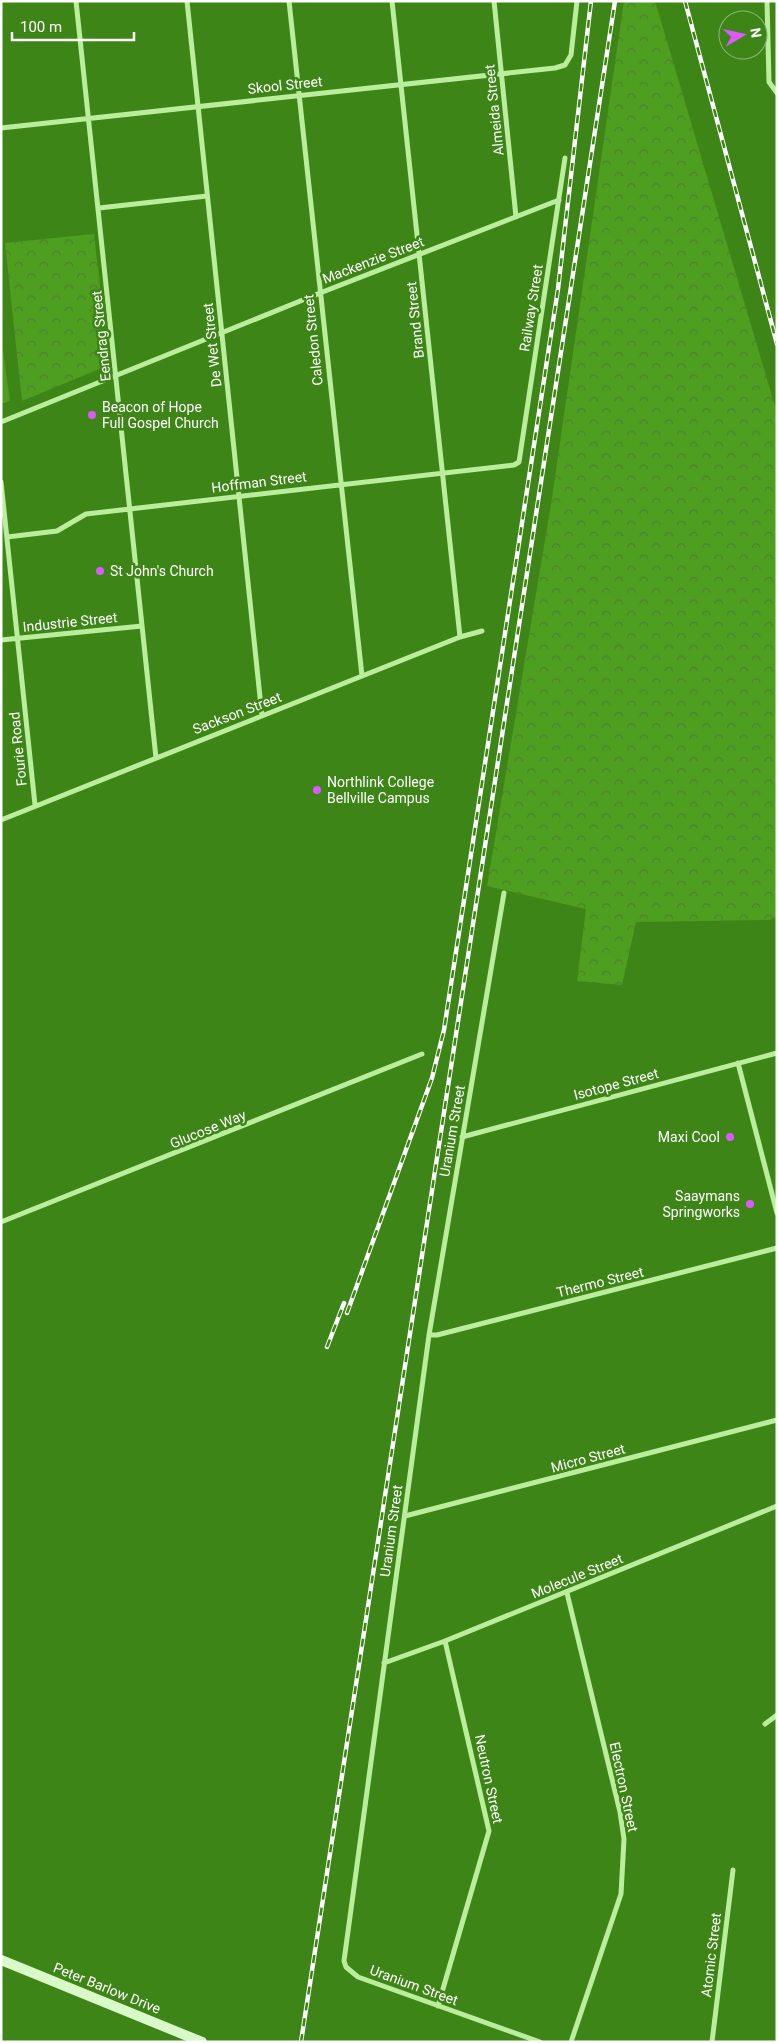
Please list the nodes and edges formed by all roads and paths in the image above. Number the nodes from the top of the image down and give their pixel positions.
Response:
1 (76, 1) edge
2 (187, 1) edge
3 (288, 1) edge
4 (392, 1) edge
5 (494, 1) edge
6 (577, 1) edge
7 (767, 1) edge
8 (502, 73) junction
9 (401, 85) junction
10 (777, 93) edge
11 (299, 95) junction
12 (198, 106) junction
13 (89, 118) junction
14 (1, 128) edge
15 (565, 158) dead end
16 (207, 196) junction
17 (559, 200) junction
18 (99, 208) junction
19 (516, 217) junction
20 (419, 254) junction
21 (320, 293) junction
22 (223, 333) junction
23 (116, 375) junction
24 (1, 422) edge
25 (519, 462) joint
26 (444, 474) junction
27 (1, 482) edge
28 (340, 483) junction
29 (239, 496) junction
30 (130, 509) junction
31 (7, 537) junction
32 (142, 626) junction
33 (482, 631) dead end
34 (460, 637) junction
35 (18, 639) junction
36 (1, 640) edge
37 (362, 676) junction
38 (262, 716) junction
39 (156, 758) junction
40 (35, 805) junction
41 (1, 820) edge
42 (504, 893) dead end
43 (777, 1053) edge
44 (422, 1054) dead end
45 (738, 1063) junction
46 (462, 1137) junction
47 (777, 1213) edge
48 (1, 1222) edge
49 (777, 1248) edge
50 (430, 1335) junction
51 (777, 1420) edge
52 (777, 1506) edge
53 (405, 1516) junction
54 (567, 1593) junction
55 (445, 1642) junction
56 (384, 1663) junction
57 (777, 1714) edge
58 (765, 1724) dead end
59 (732, 1870) dead end
60 (1, 1960) edge
61 (438, 2006) junction
62 (202, 2042) edge
63 (540, 2042) edge
64 (571, 2042) edge
65 (712, 2042) edge

1 - 13 street, Eendrag Street
2 - 12 street, De Wet Street
3 - 11 street, Caledon Street
4 - 9 street, Brand Street
5 - 8 street, Almeida Street
6 - 8 street, Skool Street
7 - 10 street
8 - 9 street, Skool Street
8 - 19 street, Almeida Street
9 - 11 street, Skool Street
9 - 20 street, Brand Street
11 - 12 street, Skool Street
11 - 21 street, Caledon Street
12 - 13 street, Skool Street
12 - 16 street, De Wet Street
13 - 14 street, Skool Street
13 - 18 street, Eendrag Street
15 - 17 street, Railway Street
16 - 18 street
16 - 22 street, De Wet Street
17 - 19 street, Mackenzie Street
17 - 25 street, Railway Street
18 - 23 street, Eendrag Street
19 - 20 street, Mackenzie Street
20 - 21 street, Mackenzie Street
20 - 26 street, Brand Street
21 - 22 street, Mackenzie Street
21 - 28 street, Caledon Street
22 - 23 street, Mackenzie Street
22 - 29 street, De Wet Street
23 - 24 street, Mackenzie Street
23 - 30 street, Eendrag Street
25 - 26 street, Hoffman Street
26 - 28 street, Hoffman Street
26 - 34 street, Brand Street
27 - 31 street, Fourie Road
28 - 29 street, Hoffman Street
28 - 37 street, Caledon Street
29 - 30 street, Hoffman Street
29 - 38 street, De Wet Street
30 - 31 street, Hoffman Street
30 - 32 street, Eendrag Street
31 - 35 street, Fourie Road
32 - 35 street, Industrie Street
32 - 39 street, Eendrag Street
33 - 34 street, Sackson Street
34 - 37 street, Sackson Street
35 - 36 street, Industrie Street
35 - 40 street, Fourie Road
37 - 38 street, Sackson Street
38 - 39 street, Sackson Street
39 - 40 street, Sackson Street
40 - 41 street, Sackson Street
42 - 46 street, Uranium Street
43 - 45 street, Isotope Street
44 - 48 street, Glucose Way
45 - 46 street, Isotope Street
45 - 47 street
46 - 50 street, Uranium Street
49 - 50 street, Thermo Street
50 - 53 street, Uranium Street
51 - 53 street, Micro Street
52 - 54 street, Molecule Street
53 - 56 street, Uranium Street
54 - 55 street, Molecule Street
54 - 64 street, Electron Street
55 - 56 street, Molecule Street
55 - 61 street, Neutron Street
56 - 61 street, Uranium Street
57 - 58 street
59 - 65 street, Atomic Street
60 - 62 street, Peter Barlow Drive
61 - 63 street, Uranium Street

